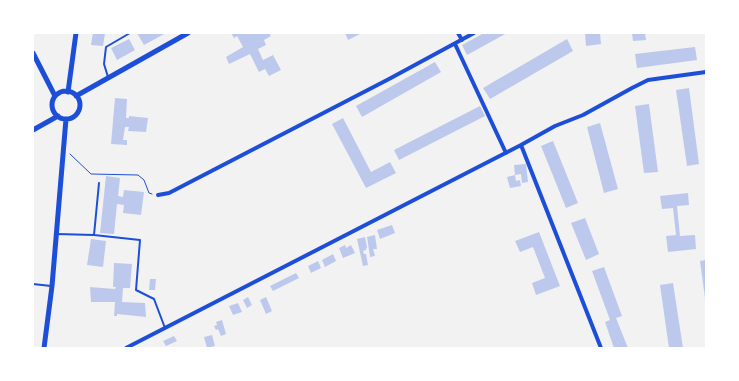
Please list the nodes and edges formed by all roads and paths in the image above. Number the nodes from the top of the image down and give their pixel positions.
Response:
1 (76, 33) edge
2 (130, 33) edge
3 (188, 33) edge
4 (458, 33) edge
5 (474, 33) edge
6 (462, 40) junction
7 (454, 44) junction
8 (33, 54) edge
9 (706, 72) edge
10 (108, 77) junction
11 (68, 92) junction
12 (55, 96) junction
13 (76, 96) junction
14 (58, 116) junction
15 (66, 119) junction
16 (33, 130) edge
17 (521, 145) junction
18 (64, 148) junction
19 (506, 153) junction
20 (99, 183) dead end
21 (158, 195) joint
22 (56, 234) junction
23 (94, 235) junction
24 (33, 284) edge
25 (52, 286) junction
26 (166, 329) junction
27 (44, 348) edge
28 (126, 348) edge
29 (601, 348) edge

1 - 11 street
2 - 10 lane
3 - 10 street
4 - 6 street
5 - 6 street
6 - 7 street
7 - 19 street
7 - 21 street
8 - 12 street
9 - 17 street
10 - 13 street
11 - 12 street
11 - 13 street
12 - 14 street
13 - 15 street
14 - 15 street
14 - 16 street
15 - 18 street
17 - 19 street
17 - 29 street
18 - 21 path
18 - 22 street
19 - 26 street
20 - 23 lane
22 - 23 lane
22 - 25 street
23 - 26 lane
24 - 25 lane
25 - 27 street
26 - 28 street

